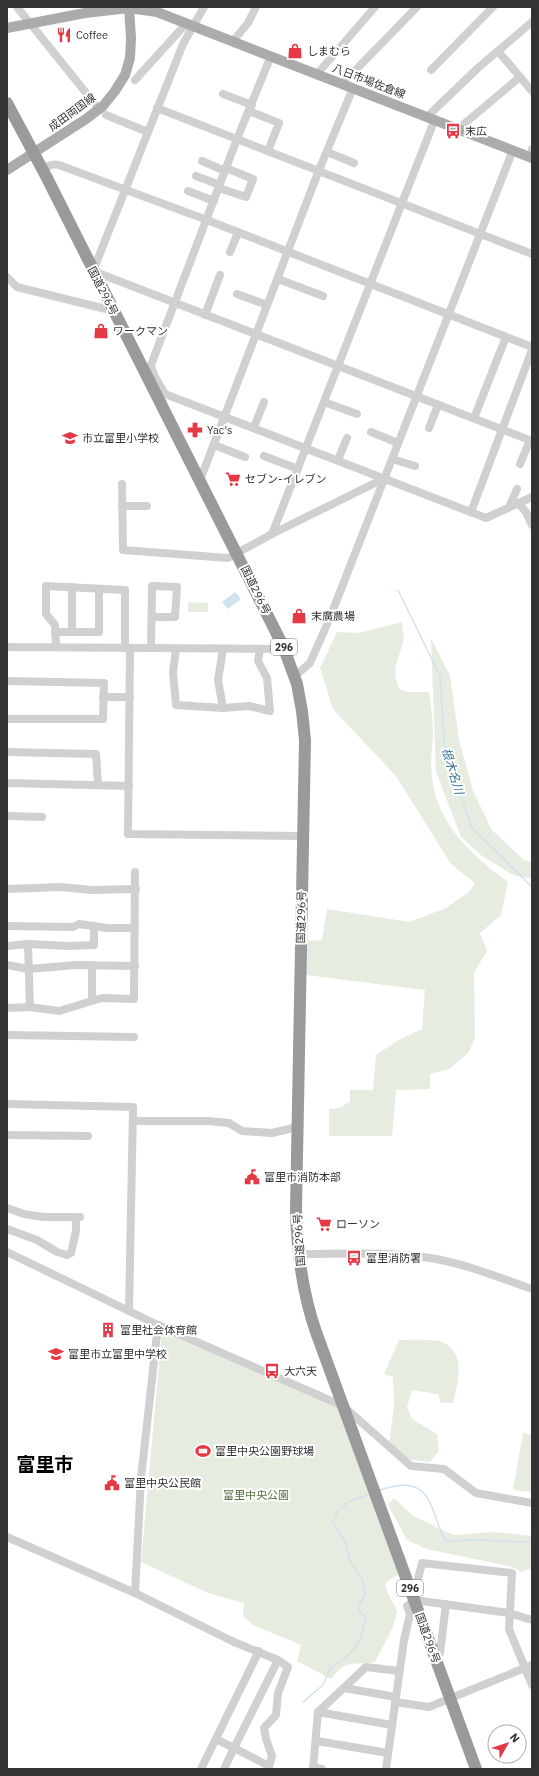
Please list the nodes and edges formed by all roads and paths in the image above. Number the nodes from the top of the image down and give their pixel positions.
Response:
1 (17, 7) edge
2 (204, 7) edge
3 (256, 7) edge
4 (418, 7) edge
5 (493, 7) edge
6 (129, 8) edge
7 (369, 9) edge
8 (82, 10) edge
9 (532, 22) edge
10 (29, 24) junction
11 (189, 26) junction
12 (7, 28) edge
13 (233, 41) junction
14 (498, 51) junction
15 (271, 56) junction
16 (431, 70) dead end
17 (317, 74) junction
18 (520, 77) junction
19 (135, 80) dead end
20 (342, 84) junction
21 (353, 88) junction
22 (531, 89) edge
23 (223, 94) dead end
24 (7, 103) edge
25 (95, 104) dead end
26 (157, 108) junction
27 (250, 108) junction
28 (106, 115) dead end
29 (432, 119) junction
30 (458, 129) junction
31 (148, 132) junction
32 (237, 139) junction
33 (513, 150) junction
34 (268, 151) junction
35 (327, 152) junction
36 (34, 153) junction
37 (532, 154) edge
38 (202, 161) dead end
39 (354, 163) dead end
40 (226, 169) junction
41 (7, 170) edge
42 (43, 170) junction
43 (319, 170) junction
44 (196, 176) dead end
45 (220, 186) junction
46 (125, 189) junction
47 (188, 190) dead end
48 (214, 201) junction
49 (402, 204) junction
50 (207, 220) junction
51 (238, 232) junction
52 (481, 234) junction
53 (230, 252) dead end
54 (288, 252) junction
55 (532, 254) edge
56 (94, 271) junction
57 (220, 275) dead end
58 (7, 277) edge
59 (278, 279) junction
60 (370, 284) junction
61 (237, 294) dead end
62 (322, 296) dead end
63 (175, 303) junction
64 (267, 305) junction
65 (114, 311) junction
66 (448, 314) junction
67 (205, 315) junction
68 (256, 334) junction
69 (506, 337) junction
70 (532, 347) edge
71 (532, 350) edge
72 (339, 365) junction
73 (156, 386) junction
74 (416, 396) junction
75 (264, 402) dead end
76 (324, 402) junction
77 (438, 405) junction
78 (357, 414) dead end
79 (224, 416) junction
80 (474, 418) junction
81 (254, 427) junction
82 (429, 428) dead end
83 (502, 429) junction
84 (371, 432) dead end
85 (347, 438) dead end
86 (531, 440) edge
87 (398, 442) junction
88 (214, 445) junction
89 (306, 448) junction
90 (264, 456) dead end
91 (245, 457) dead end
92 (392, 459) junction
93 (338, 460) junction
94 (520, 464) dead end
95 (415, 466) dead end
96 (298, 469) junction
97 (385, 478) junction
98 (199, 479) junction
99 (122, 484) dead end
100 (517, 489) dead end
101 (532, 497) edge
102 (518, 503) junction
103 (122, 506) junction
104 (147, 506) dead end
105 (509, 508) junction
106 (471, 512) junction
107 (532, 525) edge
108 (272, 534) junction
109 (238, 553) junction
110 (72, 587) junction
111 (99, 589) junction
112 (152, 617) junction
113 (55, 632) junction
114 (72, 632) junction
115 (283, 646) junction
116 (7, 647) edge
117 (56, 647) junction
118 (128, 648) junction
119 (151, 648) junction
120 (176, 648) junction
121 (223, 649) junction
122 (260, 649) junction
123 (295, 676) junction
124 (7, 681) edge
125 (104, 697) junction
126 (130, 697) junction
127 (223, 708) junction
128 (7, 719) edge
129 (7, 752) edge
130 (7, 784) edge
131 (98, 785) junction
132 (129, 786) junction
133 (7, 816) edge
134 (42, 817) dead end
135 (302, 836) junction
136 (135, 872) dead end
137 (7, 889) edge
138 (136, 889) junction
139 (7, 926) edge
140 (94, 926) junction
141 (135, 928) junction
142 (28, 944) junction
143 (7, 946) edge
144 (92, 965) junction
145 (7, 966) edge
146 (135, 966) junction
147 (28, 969) junction
148 (92, 1000) junction
149 (30, 1007) junction
150 (7, 1008) edge
151 (7, 1035) edge
152 (134, 1037) dead end
153 (7, 1104) edge
154 (134, 1120) junction
155 (297, 1127) junction
156 (7, 1135) edge
157 (88, 1136) dead end
158 (7, 1206) edge
159 (7, 1229) edge
160 (7, 1252) edge
161 (299, 1254) junction
162 (532, 1289) edge
163 (129, 1311) junction
164 (158, 1325) junction
165 (343, 1406) junction
166 (532, 1502) edge
167 (7, 1537) edge
168 (410, 1588) junction
169 (134, 1593) junction
170 (414, 1600) junction
171 (446, 1604) junction
172 (509, 1613) junction
173 (532, 1620) edge
174 (259, 1651) junction
175 (434, 1655) junction
176 (278, 1660) junction
177 (528, 1667) edge
178 (399, 1671) junction
179 (532, 1685) edge
180 (344, 1688) junction
181 (450, 1698) junction
182 (395, 1700) junction
183 (318, 1712) junction
184 (392, 1725) junction
185 (216, 1739) junction
186 (317, 1741) junction
187 (234, 1748) junction
188 (388, 1753) junction
189 (226, 1768) edge
190 (270, 1768) edge
191 (316, 1768) edge
192 (201, 1769) edge
193 (386, 1769) edge
194 (476, 1769) edge

1 - 10 street
2 - 11 street
3 - 13 street
4 - 20 street
5 - 16 street
6 - 8 main road
6 - 11 main road, 八日市場佐倉線
6 - 36 main road, 成田両国線
7 - 17 street
8 - 10 main road
9 - 14 street
10 - 12 main road
10 - 25 street
11 - 13 main road, 八日市場佐倉線
11 - 19 street
11 - 26 street
13 - 15 main road, 八日市場佐倉線
14 - 18 street
14 - 29 street
15 - 17 main road, 八日市場佐倉線
15 - 27 street
17 - 20 main road, 八日市場佐倉線
18 - 22 street
18 - 30 street
20 - 21 main road, 八日市場佐倉線
21 - 29 main road, 八日市場佐倉線
21 - 35 street
23 - 27 street
24 - 36 highway, 国道296号 / 296
26 - 31 street
26 - 32 street
27 - 32 street
27 - 34 street
28 - 31 street
29 - 30 main road, 八日市場佐倉線
29 - 49 street
30 - 33 main road, 八日市場佐倉線
31 - 46 street
32 - 34 street
32 - 40 street
33 - 37 main road, 八日市場佐倉線
33 - 52 street
34 - 43 street
35 - 39 street
35 - 43 street
36 - 41 main road, 成田両国線
36 - 42 highway, 国道296号 / 296
38 - 40 street
40 - 45 street
40 - 45 street
42 - 46 street
42 - 56 highway, 国道296号 / 296
43 - 49 street
43 - 54 street
44 - 45 street
45 - 48 street
46 - 50 street
46 - 56 street
47 - 48 street
48 - 50 street
49 - 52 street
49 - 60 street
50 - 51 street
50 - 63 street
51 - 53 street
51 - 54 street
52 - 55 street
52 - 66 street
54 - 59 street
54 - 60 street
56 - 63 street
56 - 65 highway, 国道296号 / 296
57 - 67 street
58 - 65 street
59 - 62 street
59 - 64 street
60 - 66 street
60 - 72 street
61 - 64 street
63 - 67 street
63 - 73 street
64 - 68 street
65 - 73 highway, 国道296号 / 296
66 - 69 street
66 - 74 street
67 - 68 street
68 - 72 street
68 - 79 street
69 - 70 street
69 - 80 street
71 - 83 street
72 - 74 street
72 - 76 street
73 - 79 street
73 - 98 highway, 国道296号 / 296
74 - 77 street
74 - 87 street
75 - 81 street
76 - 78 street
76 - 89 street
77 - 80 street
77 - 82 street
79 - 81 street
79 - 88 street
80 - 83 street
81 - 89 street
83 - 86 street
83 - 106 street
84 - 87 street
85 - 93 street
86 - 94 street
87 - 92 street
88 - 91 street
88 - 98 street
89 - 93 street
89 - 96 street
90 - 96 street
92 - 95 street
92 - 97 street
93 - 97 street
96 - 108 street
97 - 106 street
97 - 108 street
97 - 123 street
98 - 109 highway, 国道296号 / 296
99 - 103 street
100 - 105 street
101 - 102 street
102 - 105 street
102 - 107 street
103 - 104 street
103 - 109 street
105 - 106 street
108 - 109 street
109 - 115 highway, 国道296号 / 296
110 - 111 street
110 - 113 street
110 - 114 street
111 - 114 street
111 - 118 street
112 - 112 street
112 - 119 street
113 - 114 street
113 - 117 street
115 - 122 street
115 - 123 highway, 国道296号 / 296
116 - 117 street
117 - 118 street
118 - 119 street
118 - 126 street
119 - 120 street
120 - 121 street
120 - 127 street
121 - 122 street
121 - 127 street
122 - 127 street
123 - 135 highway, 国道296号 / 296
124 - 125 street
125 - 126 street
125 - 128 street
126 - 132 street
129 - 131 street
130 - 131 street
131 - 132 street
132 - 135 street
133 - 134 street
135 - 155 highway, 国道296号 / 296
136 - 138 street
137 - 138 street
138 - 141 street
139 - 140 street
140 - 141 street
140 - 142 street
141 - 146 street
142 - 143 street
142 - 147 street
144 - 146 street
144 - 147 street
144 - 148 street
145 - 147 street
146 - 148 street
147 - 149 street
148 - 149 street
149 - 150 street
151 - 152 street
153 - 154 street
154 - 155 street
154 - 163 street
155 - 161 highway, 国道296号 / 296
156 - 157 street
158 - 159 street
160 - 163 street
161 - 162 street
161 - 165 highway, 国道296号 / 296
163 - 164 street
164 - 165 street
164 - 169 street
165 - 166 street
165 - 168 highway, 国道296号 / 296
167 - 169 street
168 - 170 highway, 国道296号 / 296
168 - 172 street
169 - 174 street
170 - 171 street
170 - 175 highway, 国道296号 / 296
170 - 178 street
171 - 172 street
171 - 175 street
172 - 173 street
172 - 177 street
174 - 176 street
174 - 185 street
175 - 181 highway, 国道296号 / 296
176 - 187 street
176 - 190 street
177 - 179 street
177 - 181 street
178 - 180 street
178 - 182 street
180 - 182 street
180 - 183 street
181 - 182 street
181 - 194 highway, 国道296号 / 296
182 - 184 street
183 - 184 street
183 - 186 street
184 - 188 street
185 - 187 street
185 - 192 street
186 - 188 street
186 - 191 street
187 - 189 street
187 - 190 street
188 - 193 street

